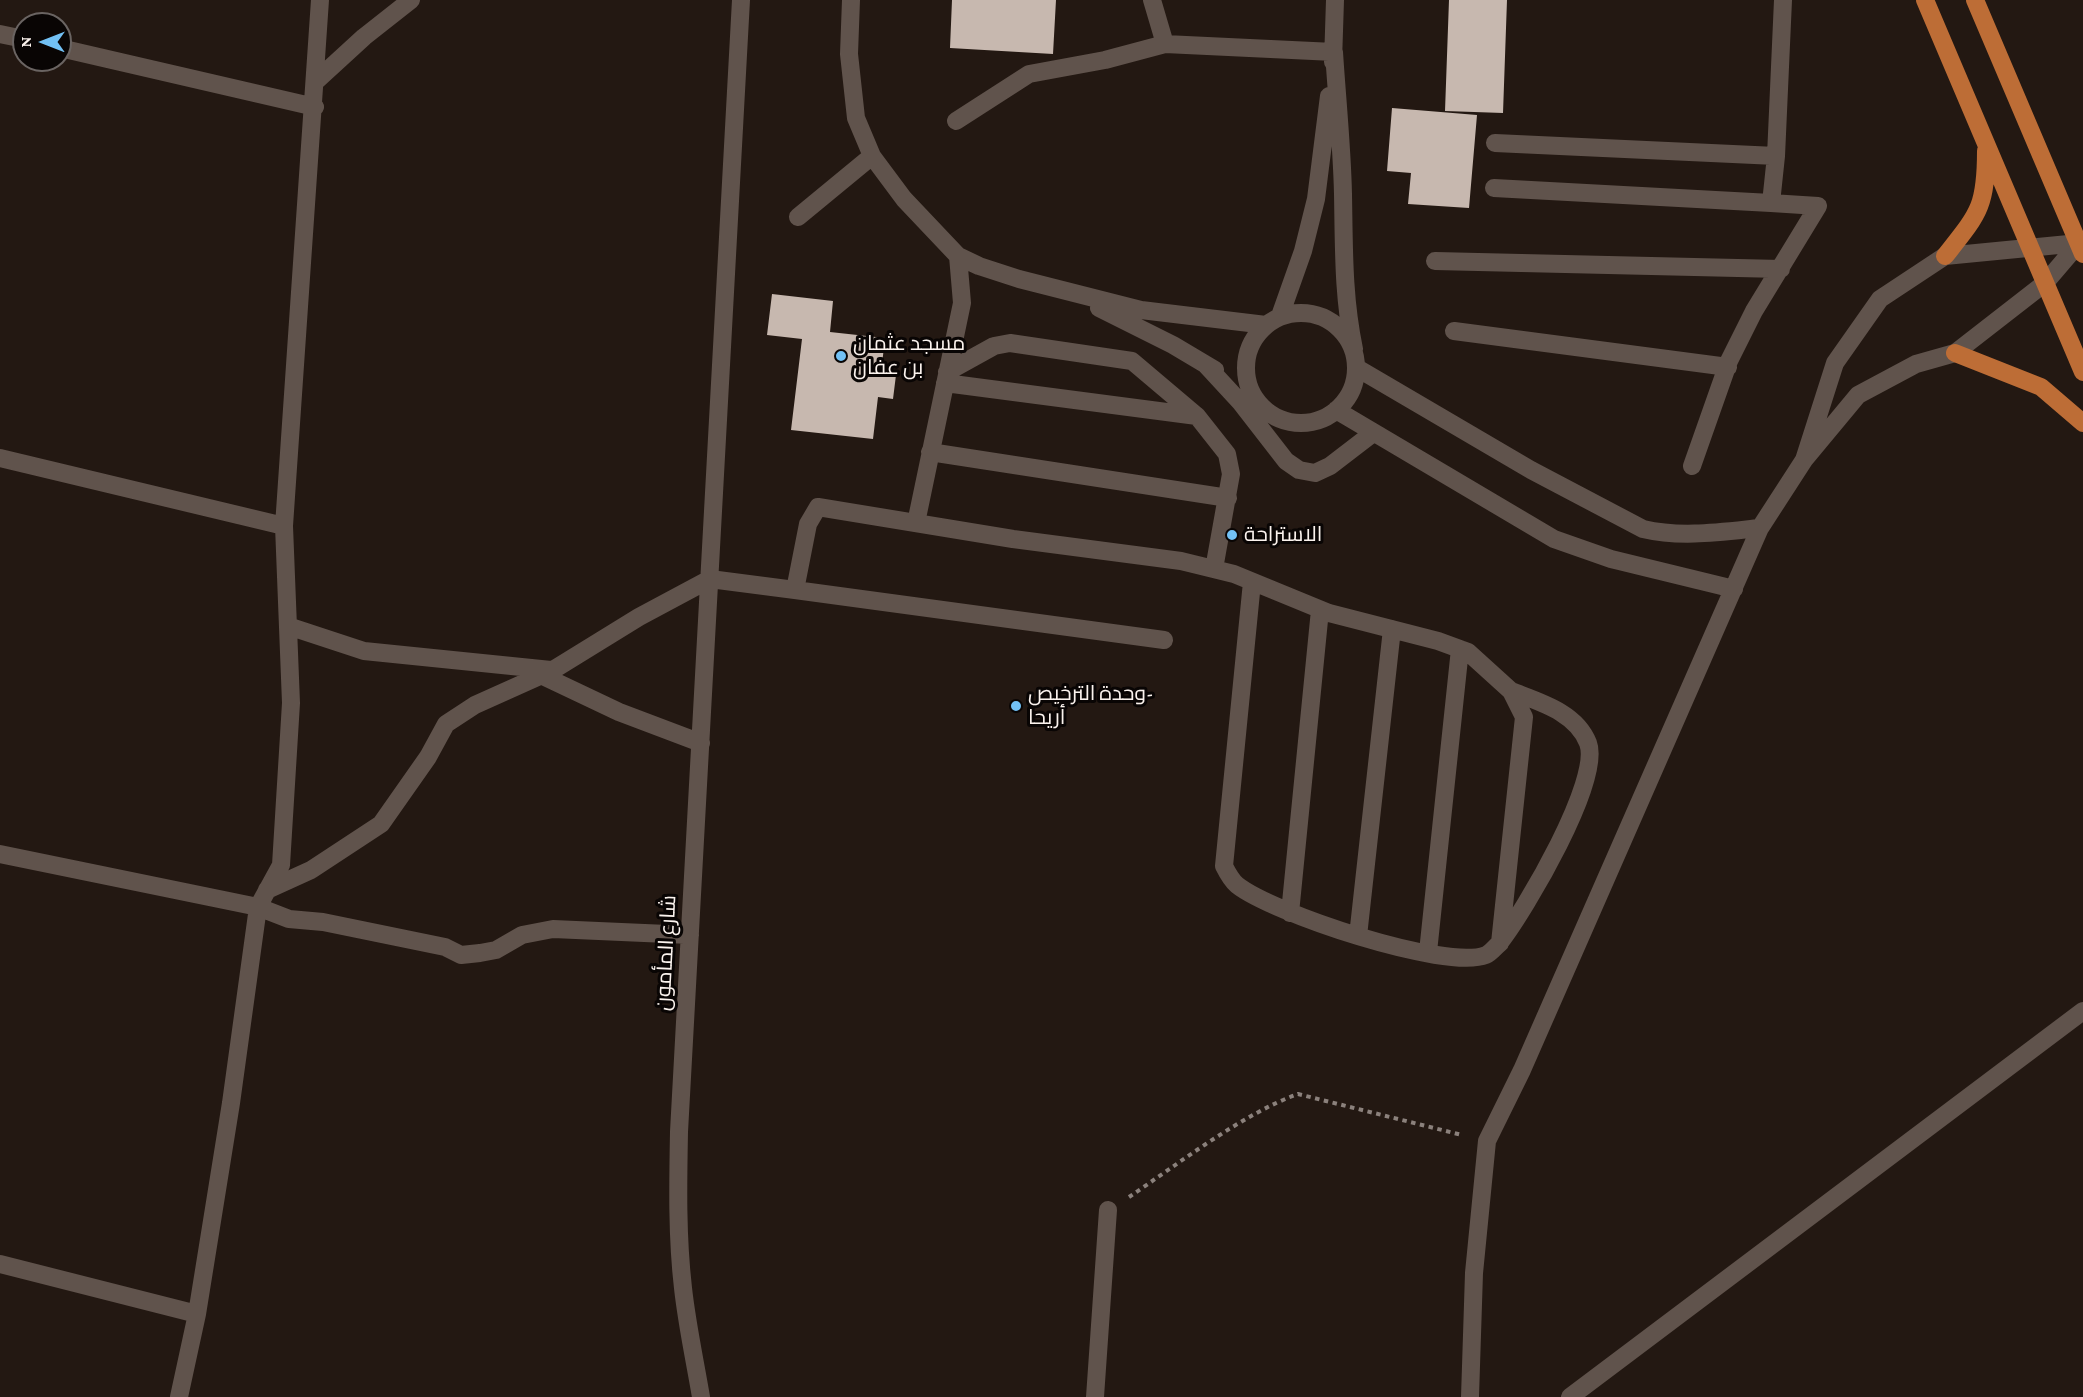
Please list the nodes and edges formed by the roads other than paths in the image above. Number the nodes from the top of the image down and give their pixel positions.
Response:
1 (320, 0) edge
2 (411, 0) edge
3 (741, 0) edge
4 (851, 0) edge
5 (1152, 0) edge
6 (1335, 0) edge
7 (1783, 0) edge
8 (1925, 0) edge
9 (1975, 0) edge
10 (1165, 44) junction
11 (72, 51) edge
12 (1334, 52) junction
13 (316, 81) junction
14 (315, 106) junction
15 (956, 121) dead end
16 (1495, 143) dead end
17 (1986, 143) junction
18 (872, 156) junction
19 (1776, 156) junction
20 (1494, 189) dead end
21 (1770, 202) junction
22 (798, 217) dead end
23 (2082, 245) edge
24 (2030, 247) junction
25 (958, 256) junction
26 (1945, 256) junction
27 (1435, 261) dead end
28 (1780, 269) junction
29 (2045, 283) junction
30 (1069, 293) junction
31 (1273, 320) junction
32 (1454, 331) dead end
33 (1354, 349) junction
34 (1955, 353) junction
35 (1205, 364) junction
36 (1728, 367) junction
37 (1357, 368) junction
38 (2083, 372) edge
39 (946, 377) junction
40 (1250, 390) junction
41 (1336, 410) junction
42 (1197, 416) junction
43 (2083, 423) edge
44 (1373, 433) junction
45 (930, 453) junction
46 (0, 458) edge
47 (1803, 459) junction
48 (1692, 466) dead end
49 (1228, 498) junction
50 (916, 523) junction
51 (284, 526) junction
52 (1761, 528) junction
53 (1214, 569) junction
54 (710, 579) junction
55 (1252, 582) junction
56 (1734, 589) junction
57 (795, 590) junction
58 (1320, 610) junction
59 (288, 626) junction
60 (1392, 629) junction
61 (1164, 640) dead end
62 (1460, 649) junction
63 (547, 672) junction
64 (1511, 691) junction
65 (701, 743) junction
66 (0, 854) edge
67 (267, 890) junction
68 (258, 907) junction
69 (1290, 913) junction
70 (690, 935) junction
71 (1358, 936) junction
72 (1500, 943) junction
73 (1428, 952) junction
74 (2083, 1011) edge
75 (1108, 1210) road end
76 (0, 1264) edge
77 (197, 1314) junction
78 (179, 1397) edge
79 (701, 1397) edge
80 (1095, 1397) edge
81 (1470, 1397) edge
82 (1570, 1397) edge

1 - 13 street
2 - 13 street
3 - 54 street, شارع المأمون
4 - 18 street
5 - 10 street
6 - 12 street
7 - 19 street
8 - 17 main road
9 - 23 main road
10 - 12 street
10 - 15 street
11 - 14 street
12 - 31 street
12 - 33 street
13 - 14 street
14 - 51 street
16 - 19 street
17 - 24 main road
17 - 26 main road
18 - 22 street
18 - 25 street
19 - 21 street
20 - 21 street
21 - 28 street
23 - 24 street
23 - 29 street
24 - 26 street
24 - 29 main road
25 - 30 street
25 - 39 street
26 - 47 street
27 - 28 street
28 - 36 street
29 - 34 street
29 - 38 main road
30 - 31 street
30 - 35 street
31 - 33 street
31 - 40 street
32 - 36 street
33 - 37 street
34 - 43 main road
34 - 47 street
35 - 40 street
35 - 44 street
36 - 48 street
37 - 41 street
37 - 52 street
39 - 42 street
39 - 42 street
39 - 45 street
40 - 41 street
41 - 44 street
42 - 49 street
44 - 56 street
45 - 49 street
45 - 50 street
46 - 51 street
47 - 52 street
49 - 53 street
50 - 53 street
50 - 57 street
51 - 59 street
52 - 56 street
53 - 55 street
54 - 57 street
54 - 63 street
54 - 65 street, شارع المأمون
55 - 58 street
55 - 69 street
56 - 81 street
57 - 61 street
58 - 60 street
58 - 69 street
59 - 63 street
59 - 67 street
60 - 62 street
60 - 71 street
62 - 64 street
62 - 73 street
63 - 65 street
63 - 67 street
64 - 72 street
64 - 72 street
65 - 70 street, شارع المأمون
66 - 68 street
67 - 68 street
68 - 70 street
68 - 77 street
69 - 71 street
70 - 79 street, شارع المأمون
71 - 73 street
72 - 73 street
74 - 82 street
75 - 80 street
76 - 77 street
77 - 78 street

